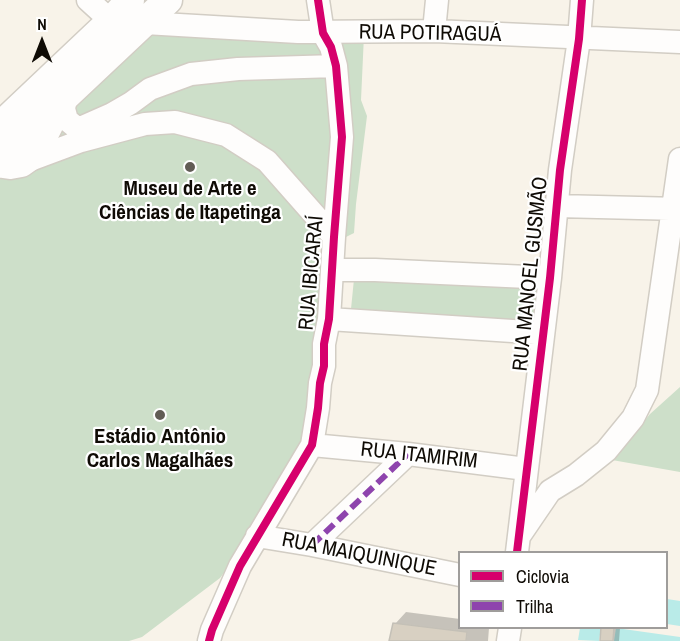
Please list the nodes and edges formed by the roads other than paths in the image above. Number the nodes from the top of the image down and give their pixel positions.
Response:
1 (88, 0) edge
2 (168, 0) edge
3 (318, 0) edge
4 (437, 0) edge
5 (582, 0) edge
6 (120, 14) edge
7 (434, 31) junction
8 (323, 33) junction
9 (579, 39) junction
10 (680, 42) edge
11 (336, 66) junction
12 (140, 95) junction
13 (60, 103) junction
14 (145, 124) junction
15 (0, 126) edge
16 (0, 137) edge
17 (680, 159) edge
18 (5, 164) edge
19 (557, 206) junction
20 (676, 209) edge
21 (334, 237) junction
22 (332, 270) junction
23 (550, 278) junction
24 (329, 319) junction
25 (543, 333) junction
26 (312, 445) junction
27 (408, 454) junction
28 (526, 469) junction
29 (257, 536) junction
30 (312, 545) junction
31 (517, 546) edge
32 (458, 575) edge
33 (206, 637) edge

1 - 6 street
2 - 6 main road
3 - 8 street, RUA IBICARAÍ
4 - 7 street
5 - 9 street, RUA MANOEL GUSMÃO
6 - 8 street, RUA POTIRAGUÁ
6 - 13 main road
6 - 15 main road
6 - 16 main road
7 - 8 street, RUA POTIRAGUÁ
7 - 9 street, RUA POTIRAGUÁ
8 - 11 street, RUA IBICARAÍ
9 - 10 street, RUA POTIRAGUÁ
9 - 19 street, RUA MANOEL GUSMÃO
11 - 12 street
11 - 21 street, RUA IBICARAÍ
12 - 13 street
12 - 14 street
13 - 18 main road
14 - 18 street
14 - 21 street
17 - 20 street
19 - 20 street
19 - 23 street, RUA MANOEL GUSMÃO
20 - 31 street
21 - 22 street, RUA IBICARAÍ
22 - 23 street
22 - 24 street, RUA IBICARAÍ
23 - 25 street, RUA MANOEL GUSMÃO
24 - 25 street
24 - 26 street, RUA IBICARAÍ
25 - 28 street, RUA MANOEL GUSMÃO
26 - 27 street, RUA ITAMIRIM
26 - 29 street, RUA IBICARAÍ
27 - 28 street, RUA ITAMIRIM
27 - 30 street
28 - 31 street, RUA MANOEL GUSMÃO
29 - 30 street, RUA MAIQUINIQUE
29 - 33 street, RUA IBICARAÍ
30 - 32 street, RUA MAIQUINIQUE

